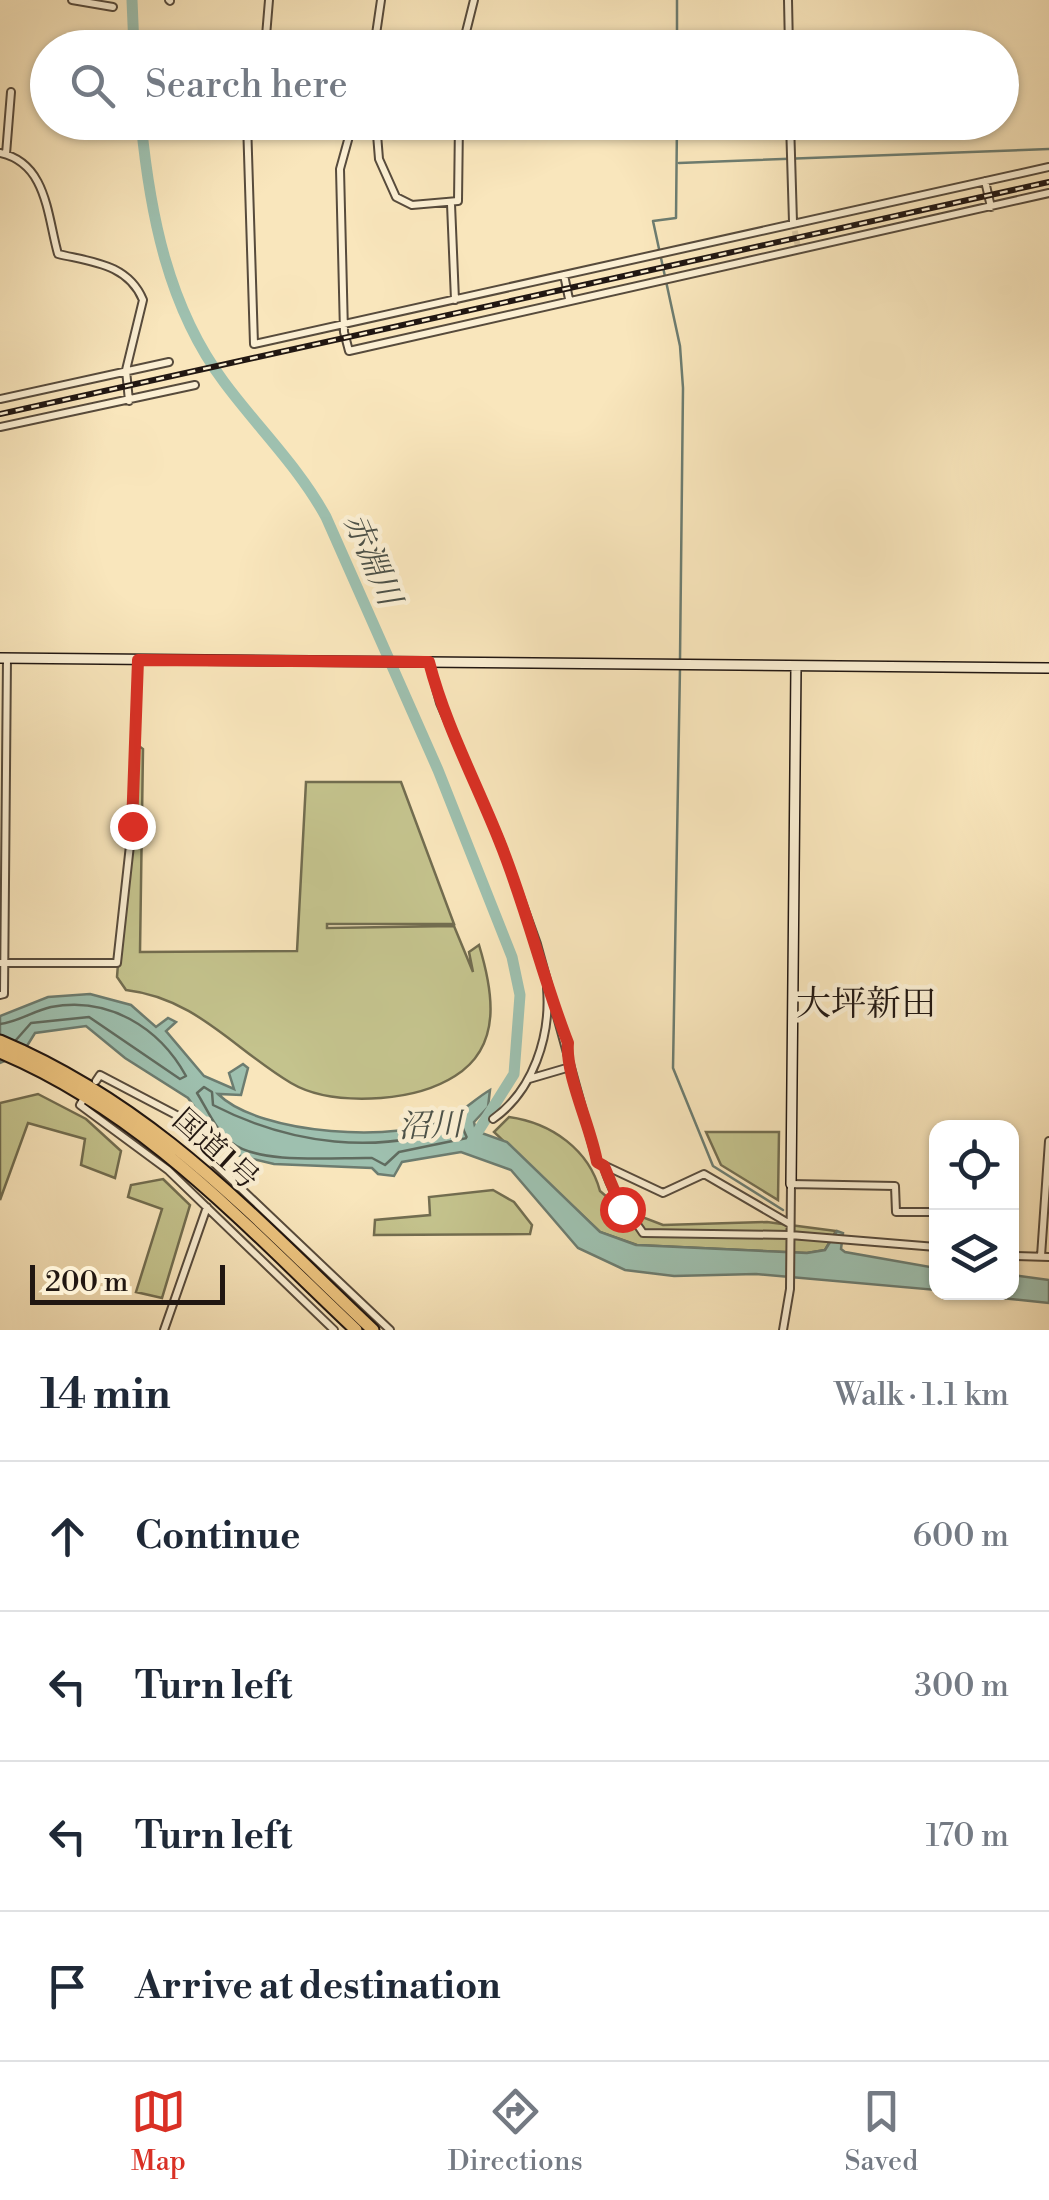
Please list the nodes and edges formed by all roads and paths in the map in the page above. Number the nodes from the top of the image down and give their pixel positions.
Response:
1 (72, 0) edge
2 (269, 0) edge
3 (381, 0) edge
4 (474, 0) edge
5 (788, 0) edge
6 (113, 6) dead end
7 (266, 30) edge
8 (377, 30) edge
9 (466, 30) edge
10 (789, 30) edge
11 (11, 92) dead end
12 (248, 140) edge
13 (348, 140) edge
14 (377, 140) edge
15 (459, 140) edge
16 (791, 140) edge
17 (3, 153) edge
18 (1049, 167) edge
19 (986, 181) junction
20 (1049, 193) edge
21 (451, 204) junction
22 (990, 207) junction
23 (792, 222) junction
24 (564, 276) junction
25 (570, 299) junction
26 (455, 300) junction
27 (346, 326) junction
28 (168, 362) dead end
29 (126, 370) junction
30 (195, 384) dead end
31 (0, 399) edge
32 (130, 401) junction
33 (0, 427) edge
34 (4, 658) edge
35 (138, 660) junction
36 (425, 662) junction
37 (796, 666) junction
38 (1049, 668) edge
39 (2, 963) edge
40 (546, 972) junction
41 (0, 995) edge
42 (0, 1041) edge
43 (0, 1052) edge
44 (570, 1067) junction
45 (529, 1079) junction
46 (96, 1081) dead end
47 (84, 1098) dead end
48 (494, 1119) dead end
49 (1049, 1141) edge
50 (604, 1166) junction
51 (791, 1184) junction
52 (206, 1207) junction
53 (929, 1212) edge
54 (790, 1224) junction
55 (790, 1234) junction
56 (929, 1246) edge
57 (1019, 1256) edge
58 (1045, 1256) edge
59 (164, 1330) edge
60 (334, 1330) edge
61 (356, 1330) edge
62 (373, 1330) edge
63 (390, 1330) edge
64 (783, 1330) edge

1 - 6 street
2 - 7 street
3 - 8 street
4 - 9 street
5 - 10 street
11 - 17 street
12 - 27 street
13 - 27 street
14 - 21 street
15 - 21 street
16 - 23 street
17 - 29 street
18 - 19 street
19 - 22 street
19 - 23 street
20 - 22 street
21 - 26 street
22 - 25 street
23 - 24 street
24 - 25 street
24 - 26 street
25 - 27 street
26 - 27 street
28 - 29 street
29 - 31 street
29 - 32 street
30 - 32 street
32 - 33 street
34 - 35 street
34 - 39 street
35 - 36 street
35 - 39 street
36 - 37 street
36 - 40 street
37 - 38 street
37 - 51 street
39 - 41 street
40 - 44 street
40 - 45 street
42 - 62 highway, 国道1号
43 - 61 highway, 国道1号
44 - 45 street
44 - 50 street
45 - 48 street
46 - 63 street
47 - 52 street
49 - 58 street
50 - 54 street
50 - 55 street
51 - 53 street
51 - 54 street
52 - 59 street
52 - 60 street
54 - 55 street
55 - 56 street
55 - 64 street
57 - 58 street

